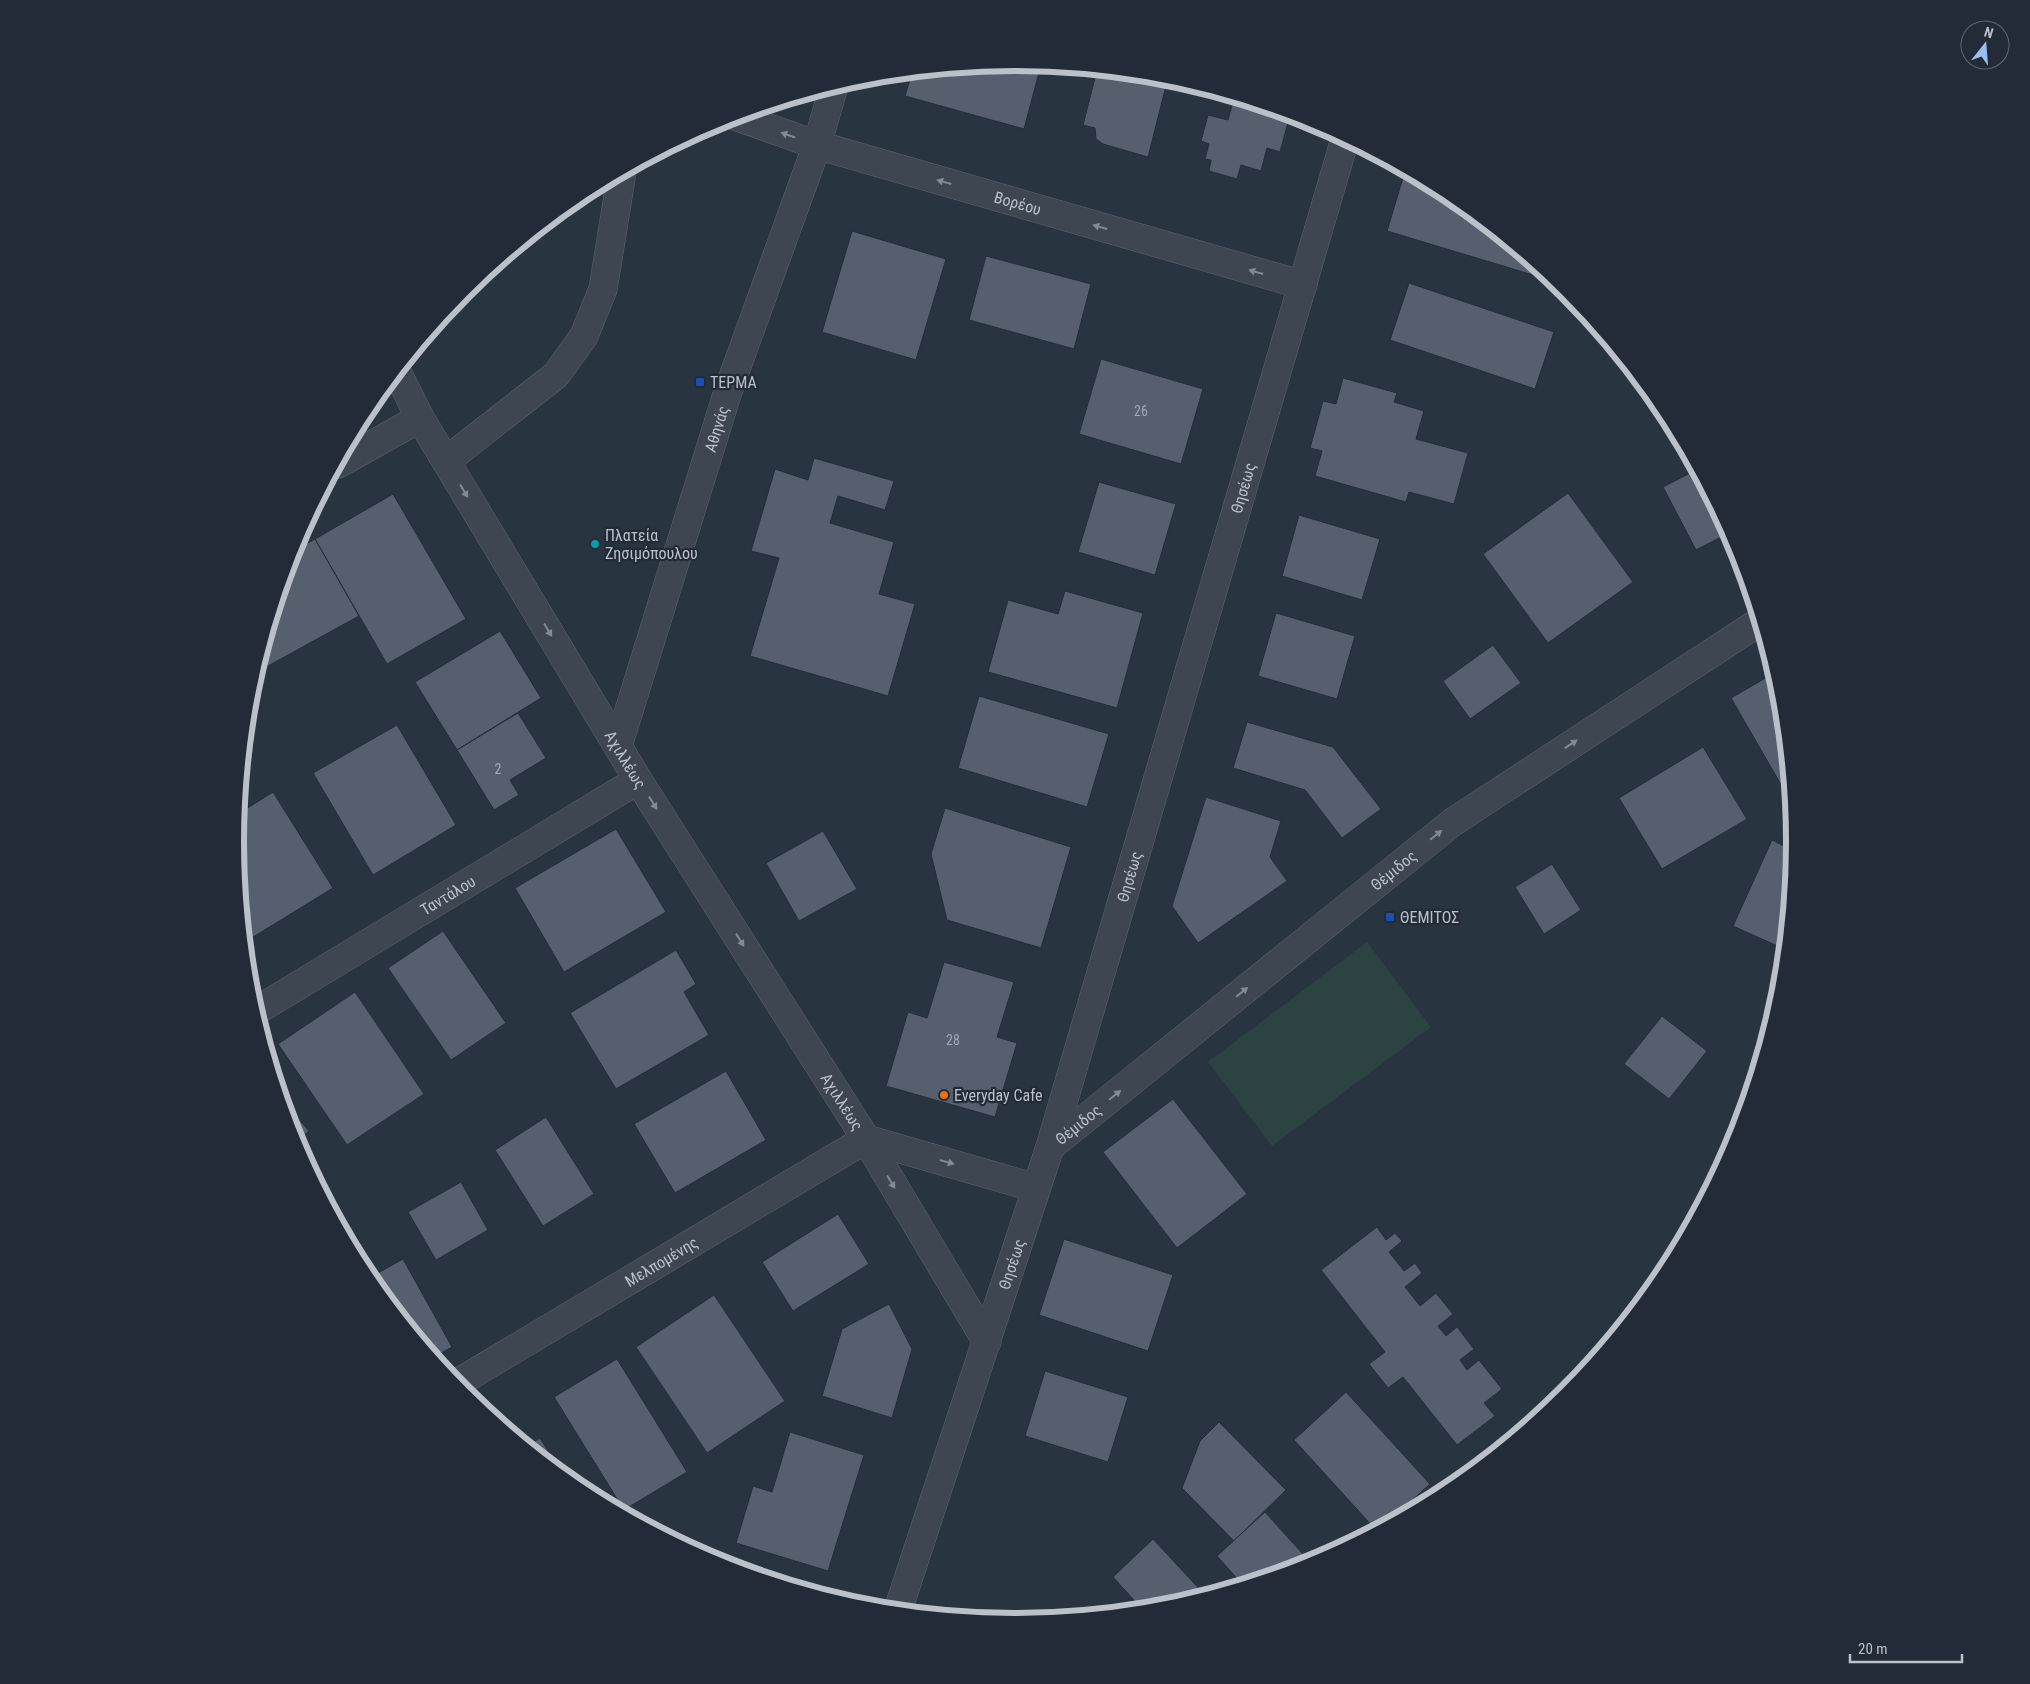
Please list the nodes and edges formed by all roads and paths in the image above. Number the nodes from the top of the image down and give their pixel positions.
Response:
1 (832, 94) edge
2 (746, 120) edge
3 (817, 145) junction
4 (1343, 145) edge
5 (621, 181) edge
6 (1303, 285) junction
7 (400, 378) edge
8 (420, 418) junction
9 (347, 459) edge
10 (446, 461) junction
11 (1754, 625) edge
12 (618, 746) junction
13 (638, 780) junction
14 (263, 1007) edge
15 (866, 1139) junction
16 (1050, 1147) junction
17 (1036, 1188) junction
18 (987, 1342) junction
19 (463, 1380) edge
20 (900, 1604) edge

1 - 3 street, Αθηνάς
3 -> 2 street, Βορέου
6 -> 3 street, Βορέου
3 - 12 street, Αθηνάς
4 - 6 street, Θησέως
5 - 10 street
6 - 16 street, Θησέως
7 - 8 street, Αχιλλέως
8 - 9 street
8 - 10 street, Αχιλλέως
10 -> 12 street, Αχιλλέως
16 -> 11 street, Θέμιδος
12 - 13 street, Αχιλλέως
13 - 14 street, Ταντάλου
13 -> 15 street, Αχιλλέως
15 -> 17 street, Αχιλλέως
15 -> 18 street, Αχιλλέως
15 - 19 street, Μελπομένης
16 - 17 street, Θησέως
17 - 18 street, Θησέως
18 - 20 street, Θησέως

